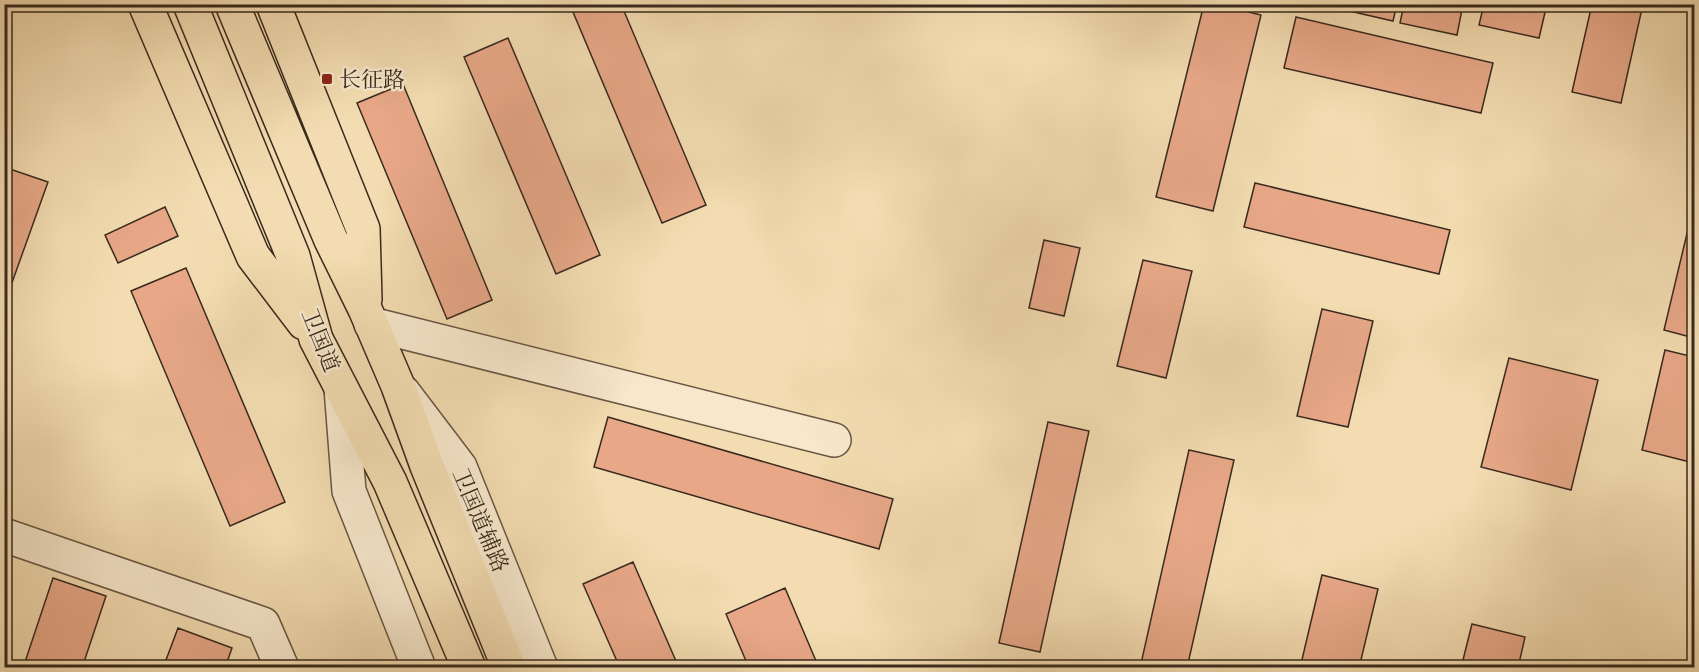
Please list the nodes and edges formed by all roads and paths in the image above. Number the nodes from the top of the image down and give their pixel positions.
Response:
1 (145, 4) edge
2 (190, 4) edge
3 (232, 4) edge
4 (273, 4) edge
5 (368, 317) junction
6 (316, 339) junction
7 (398, 386) junction
8 (341, 388) junction
9 (834, 440) dead end
10 (4, 535) edge
11 (282, 668) edge
12 (419, 668) edge
13 (470, 668) edge
14 (509, 668) edge
15 (541, 668) edge

1 - 6 main road
2 - 6 main road, 卫国道
3 - 5 main road
4 - 5 main road
5 - 7 main road
5 - 9 street
6 - 8 main road, 卫国道
7 - 14 main road
7 - 15 street, 卫国道辅路
8 - 12 street
8 - 13 main road, 卫国道
10 - 11 street

